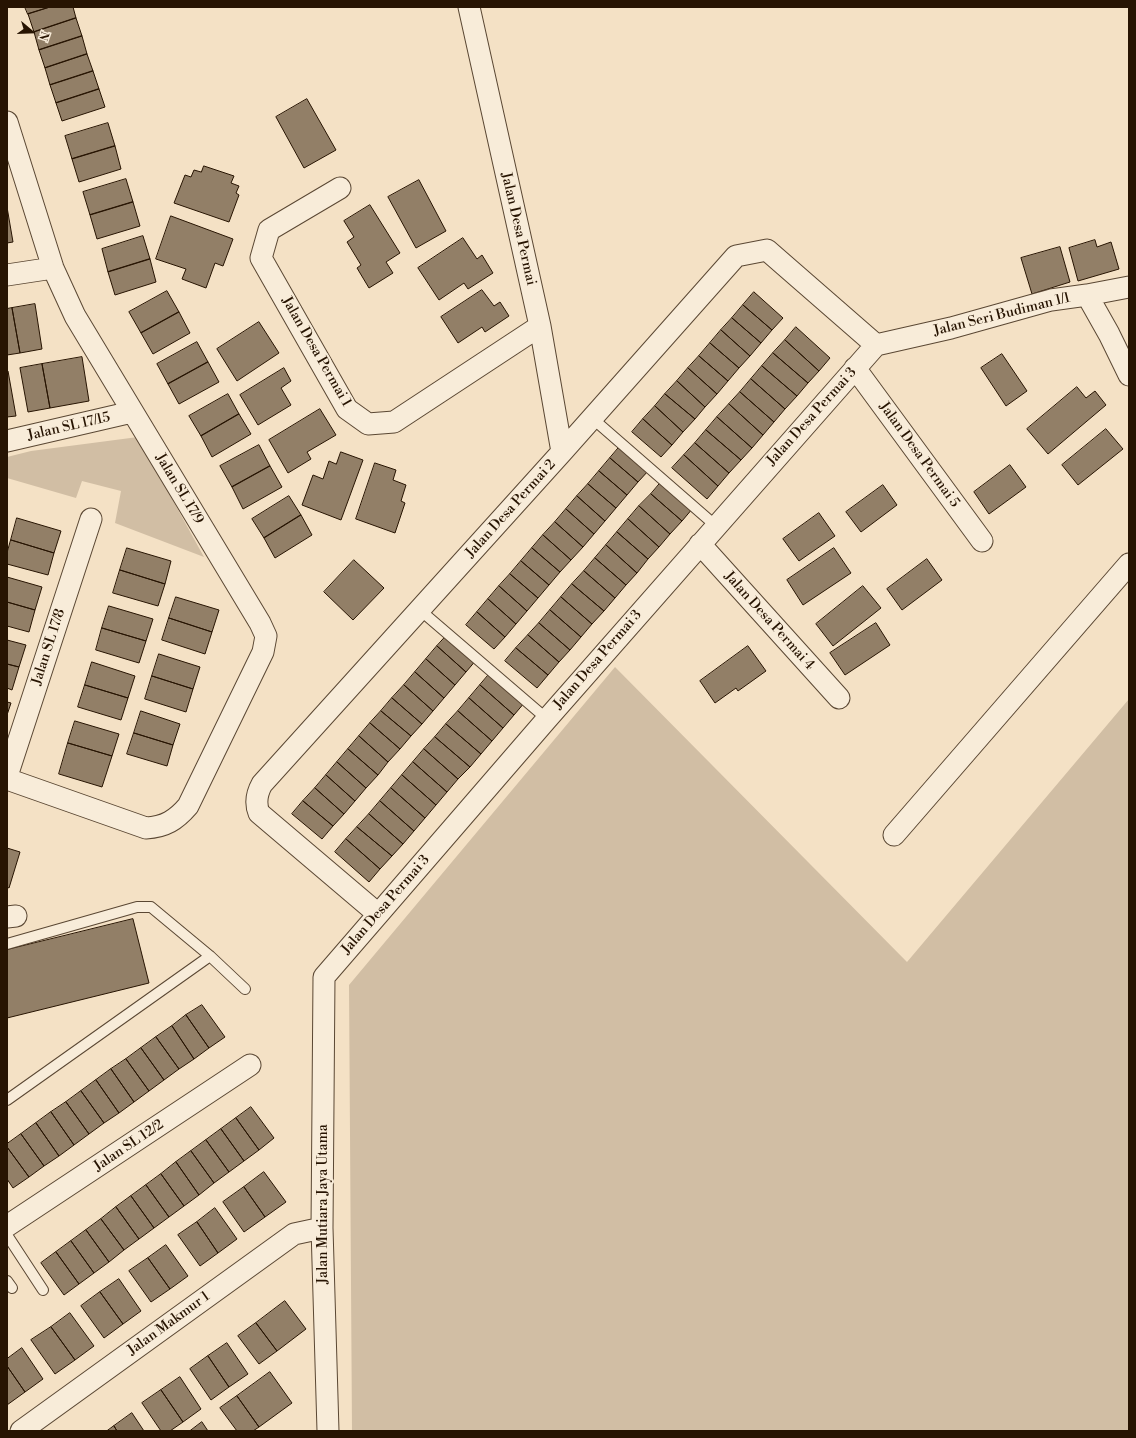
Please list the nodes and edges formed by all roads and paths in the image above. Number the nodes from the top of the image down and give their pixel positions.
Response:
1 (469, 7) edge
2 (7, 122) edge
3 (340, 188) dead end
4 (53, 268) junction
5 (7, 275) edge
6 (1129, 287) edge
7 (1087, 295) junction
8 (540, 326) junction
9 (876, 345) junction
10 (855, 368) junction
11 (1129, 375) edge
12 (132, 412) junction
13 (592, 418) junction
14 (7, 441) edge
15 (562, 452) junction
16 (90, 519) dead end
17 (716, 526) junction
18 (982, 541) dead end
19 (700, 544) junction
20 (1129, 564) edge
21 (420, 610) junction
22 (839, 698) dead end
23 (547, 719) junction
24 (7, 778) edge
25 (894, 835) dead end
26 (378, 914) junction
27 (7, 944) edge
28 (210, 956) junction
29 (324, 977) joint
30 (245, 989) dead end
31 (250, 1065) dead end
32 (7, 1100) edge
33 (7, 1226) edge
34 (322, 1228) junction
35 (7, 1235) edge
36 (43, 1290) dead end
37 (21, 1431) edge
38 (328, 1431) edge

1 - 8 street, Jalan Desa Permai
2 - 4 street, Jalan SL 17/9
3 - 8 street, Jalan Desa Permai 1
4 - 5 street
4 - 12 street, Jalan SL 17/9
6 - 7 street, Jalan Seri Budiman 1/1
7 - 9 street, Jalan Seri Budiman 1/1
7 - 11 street
8 - 15 street, Jalan Desa Permai
9 - 10 street, Jalan Desa Permai 3
9 - 13 street, Jalan Desa Permai 2
10 - 17 street, Jalan Desa Permai 3
10 - 18 street, Jalan Desa Permai 5
12 - 14 street, Jalan SL 17/15
12 - 24 street, Jalan SL 17/9
13 - 15 street, Jalan Desa Permai 2
13 - 17 lane
15 - 21 street, Jalan Desa Permai 2
16 - 24 street, Jalan SL 17/8
17 - 19 street, Jalan Desa Permai 3
19 - 22 street, Jalan Desa Permai 4
19 - 23 street, Jalan Desa Permai 3
20 - 25 street
21 - 23 lane
21 - 26 street, Jalan Desa Permai 2
23 - 26 street, Jalan Desa Permai 3
26 - 29 street, Jalan Desa Permai 3
27 - 28 lane
28 - 30 lane
28 - 32 lane
29 - 34 street, Jalan Mutiara Jaya Utama
31 - 33 street, Jalan SL 12/2
34 - 37 street, Jalan Makmur 1
34 - 38 street, Jalan Mutiara Jaya Utama
35 - 36 lane

